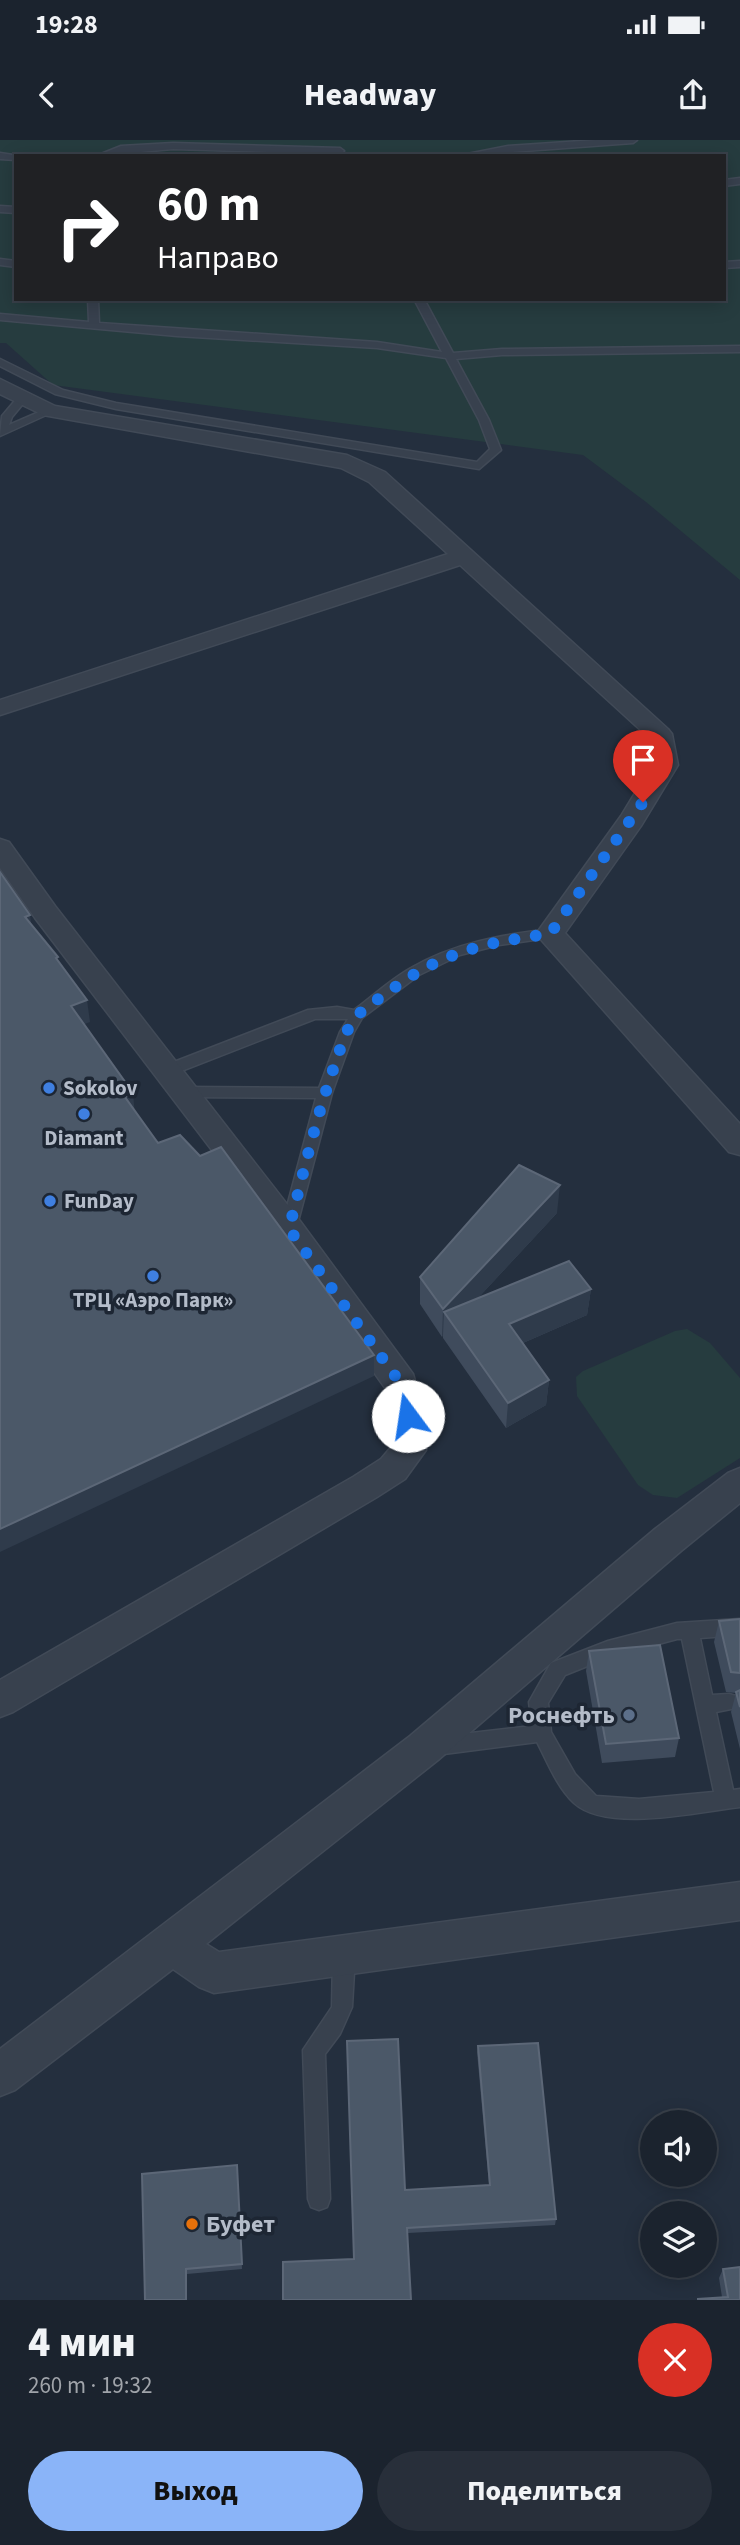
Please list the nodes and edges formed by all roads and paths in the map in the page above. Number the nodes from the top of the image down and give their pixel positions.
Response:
1 (335, 140) edge
2 (633, 140) edge
3 (341, 153) edge
4 (106, 154) edge
5 (474, 154) edge
6 (93, 301) edge
7 (420, 301) edge
8 (0, 317) edge
9 (94, 326) junction
10 (740, 349) edge
11 (451, 356) junction
12 (0, 362) edge
13 (0, 385) edge
14 (22, 399) junction
15 (50, 411) junction
16 (0, 432) edge
17 (464, 556) junction
18 (0, 708) edge
19 (0, 848) edge
20 (550, 934) junction
21 (358, 1015) junction
22 (174, 1082) junction
23 (325, 1093) junction
24 (740, 1144) edge
25 (289, 1229) junction
26 (740, 1483) edge
27 (740, 1627) edge
28 (690, 1630) junction
29 (0, 1700) edge
30 (729, 1702) dead end
31 (705, 1704) junction
32 (542, 1733) junction
33 (424, 1748) junction
34 (733, 1799) edge
35 (740, 1901) edge
36 (172, 1945) junction
37 (343, 1956) junction
38 (0, 2075) edge
39 (319, 2199) dead end

1 - 3 lane
2 - 5 lane
3 - 4 lane
6 - 9 lane
7 - 11 lane
8 - 9 lane
9 - 11 lane
10 - 11 lane
11 - 12 lane
13 - 14 street
14 - 15 street
14 - 16 lane
15 - 16 lane
15 - 17 street
17 - 18 street
17 - 20 street
19 - 22 street
20 - 21 lane
20 - 24 street
21 - 22 lane
21 - 23 lane
22 - 23 lane
22 - 25 street
23 - 25 lane
25 - 29 street
26 - 33 street
27 - 28 lane
28 - 31 lane
28 - 32 lane
30 - 31 lane
31 - 34 lane
32 - 33 lane
32 - 34 lane
33 - 36 street
35 - 37 street
36 - 37 street
36 - 38 street
37 - 39 lane

